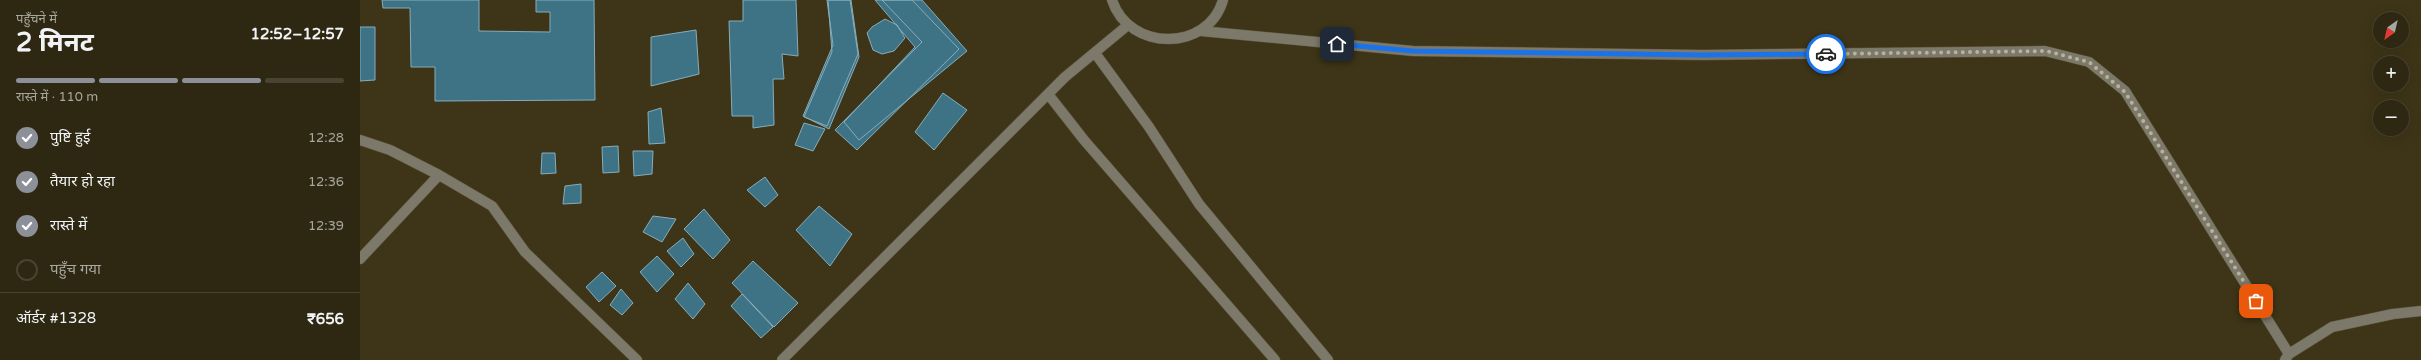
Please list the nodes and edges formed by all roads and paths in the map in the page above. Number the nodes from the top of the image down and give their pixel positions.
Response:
1 (1112, 0) edge
2 (1223, 0) edge
3 (1128, 25) junction
4 (1201, 31) junction
5 (1095, 53) junction
6 (1048, 94) junction
7 (360, 140) edge
8 (439, 175) junction
9 (360, 259) edge
10 (2421, 311) edge
11 (2287, 357) edge
12 (637, 360) edge
13 (782, 360) edge
14 (1275, 360) edge
15 (1328, 360) edge

1 - 3 street
2 - 4 street
3 - 4 street
3 - 5 street
4 - 11 street
5 - 6 street
5 - 15 street
6 - 13 street
6 - 14 street
7 - 8 street
8 - 9 street
8 - 12 street
10 - 11 street

